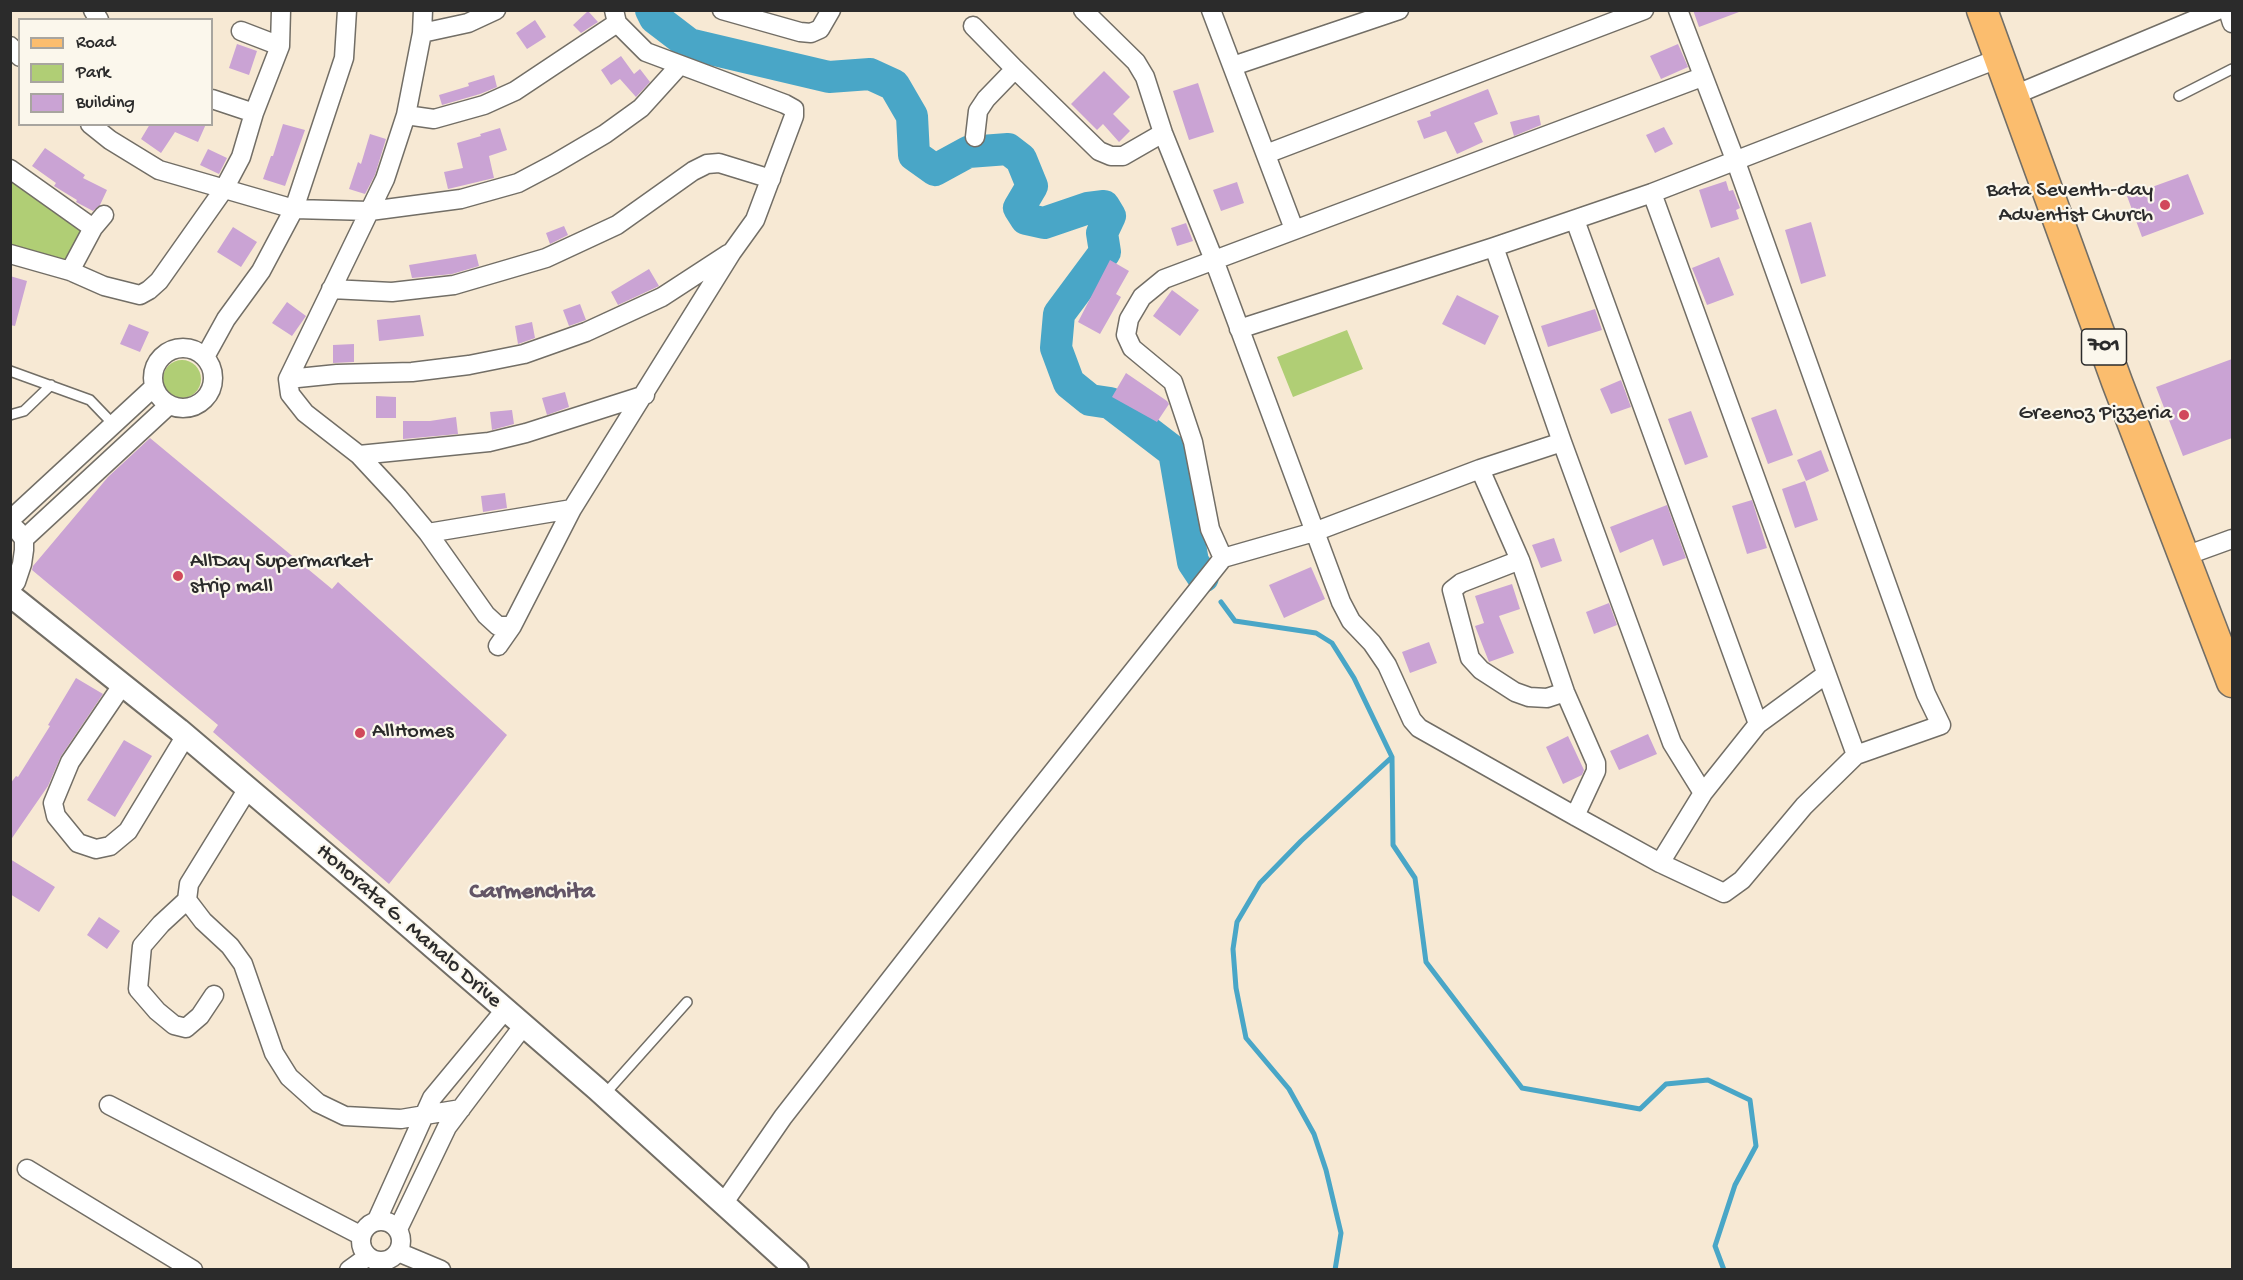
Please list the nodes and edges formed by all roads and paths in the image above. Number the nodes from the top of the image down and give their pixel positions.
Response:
1 (281, 10) edge
2 (347, 10) edge
3 (423, 10) edge
4 (496, 10) edge
5 (831, 10) edge
6 (1083, 10) edge
7 (1211, 10) edge
8 (1399, 10) edge
9 (1644, 10) edge
10 (1678, 10) edge
11 (1982, 10) edge
12 (2218, 10) edge
13 (2228, 10) edge
14 (724, 11) edge
15 (615, 17) edge
16 (2232, 23) edge
17 (973, 26) dead end
18 (241, 31) dead end
19 (422, 33) junction
20 (280, 46) junction
21 (2000, 58) junction
22 (680, 65) junction
23 (1233, 66) junction
24 (1015, 69) junction
25 (2232, 69) edge
26 (1702, 77) junction
27 (2012, 96) junction
28 (2179, 96) dead end
29 (213, 99) edge
30 (254, 113) junction
31 (406, 115) junction
32 (92, 126) edge
33 (1163, 133) junction
34 (975, 137) dead end
35 (1266, 154) junction
36 (1736, 162) junction
37 (10, 169) edge
38 (771, 179) junction
39 (224, 189) junction
40 (1652, 193) junction
41 (294, 209) junction
42 (370, 211) junction
43 (1575, 220) junction
44 (1294, 229) junction
45 (1494, 247) junction
46 (732, 252) junction
47 (10, 254) edge
48 (1214, 260) junction
49 (70, 271) junction
50 (332, 289) junction
51 (1239, 329) junction
52 (205, 357) junction
53 (10, 371) edge
54 (288, 379) junction
55 (51, 385) junction
56 (154, 387) junction
57 (645, 395) junction
58 (169, 405) junction
59 (10, 415) edge
60 (114, 425) junction
61 (1562, 442) junction
62 (359, 455) junction
63 (1480, 469) junction
64 (572, 509) junction
65 (10, 521) edge
66 (1314, 532) junction
67 (428, 533) junction
68 (24, 539) junction
69 (2232, 539) edge
70 (2185, 556) junction
71 (1223, 558) junction
72 (1520, 560) junction
73 (10, 589) edge
74 (10, 595) edge
75 (512, 626) junction
76 (498, 646) dead end
77 (1825, 675) junction
78 (2232, 682) edge
79 (123, 684) junction
80 (1565, 692) junction
81 (1758, 724) junction
82 (185, 737) junction
83 (1856, 755) junction
84 (247, 790) junction
85 (1703, 793) junction
86 (1575, 816) junction
87 (1660, 863) junction
88 (186, 900) junction
89 (214, 995) dead end
90 (687, 1002) dead end
91 (505, 1010) junction
92 (524, 1025) junction
93 (604, 1095) junction
94 (109, 1105) dead end
95 (461, 1109) junction
96 (422, 1116) junction
97 (27, 1169) dead end
98 (723, 1204) junction
99 (377, 1220) junction
100 (398, 1229) junction
101 (360, 1235) junction
102 (367, 1257) junction
103 (393, 1260) edge
104 (193, 1269) edge
105 (349, 1269) edge
106 (441, 1269) edge
107 (797, 1269) edge

1 - 20 street
2 - 41 street
3 - 19 street
4 - 19 street
5 - 14 street
6 - 33 street
7 - 23 street
8 - 23 street
9 - 35 street
10 - 26 street
11 - 21 main road, 701
12 - 27 street
13 - 16 street
15 - 22 street
15 - 31 street
17 - 24 street
18 - 20 street
19 - 31 street
20 - 30 street
21 - 27 main road, 701
21 - 36 street
22 - 38 street
22 - 42 street
23 - 35 street
24 - 33 street
24 - 34 street
25 - 28 lane
26 - 36 street
26 - 44 street
27 - 70 main road, 701
29 - 30 street
30 - 39 street
31 - 42 street
32 - 39 street
33 - 48 street
35 - 44 street
36 - 40 street
36 - 83 street
37 - 49 street
38 - 46 street
38 - 50 street
39 - 41 street
39 - 49 street
40 - 43 street
40 - 77 street
41 - 42 street
41 - 52 street
42 - 50 street
43 - 45 street
43 - 81 street
44 - 48 street
45 - 51 street
45 - 61 street
46 - 54 street
46 - 57 street
47 - 49 street
48 - 51 street
48 - 71 street
50 - 54 street
51 - 66 street
52 - 56 street
52 - 58 street
53 - 55 lane
54 - 62 street
55 - 59 lane
55 - 60 lane
56 - 58 street
56 - 60 street
57 - 62 street
57 - 64 street
58 - 68 street
60 - 65 street
61 - 63 street
61 - 85 street
62 - 67 street
63 - 66 street
63 - 72 street
64 - 67 street
64 - 75 street
65 - 68 street
66 - 71 street
66 - 86 street
67 - 75 street
68 - 73 street
69 - 70 street
70 - 78 main road, 701
71 - 98 street
72 - 80 street
72 - 80 street
74 - 79 street, Honorata G. Manalo Drive
75 - 76 street
77 - 81 street
77 - 83 street
79 - 82 street, Honorata G. Manalo Drive
79 - 82 street
80 - 86 street
81 - 85 street
82 - 84 street, Honorata G. Manalo Drive
83 - 87 street
84 - 88 street
84 - 91 street, Honorata G. Manalo Drive
85 - 87 street
86 - 87 street
88 - 89 street
88 - 96 street
90 - 93 lane
91 - 92 street, Honorata G. Manalo Drive
91 - 96 street
92 - 93 street, Honorata G. Manalo Drive
92 - 95 street
93 - 98 street, Honorata G. Manalo Drive
94 - 101 street
95 - 96 street
95 - 100 street
96 - 99 street
97 - 104 street
98 - 107 street, Honorata G. Manalo Drive
99 - 100 street
99 - 101 street
100 - 103 street
101 - 102 street
102 - 103 street
102 - 105 street
103 - 106 street

